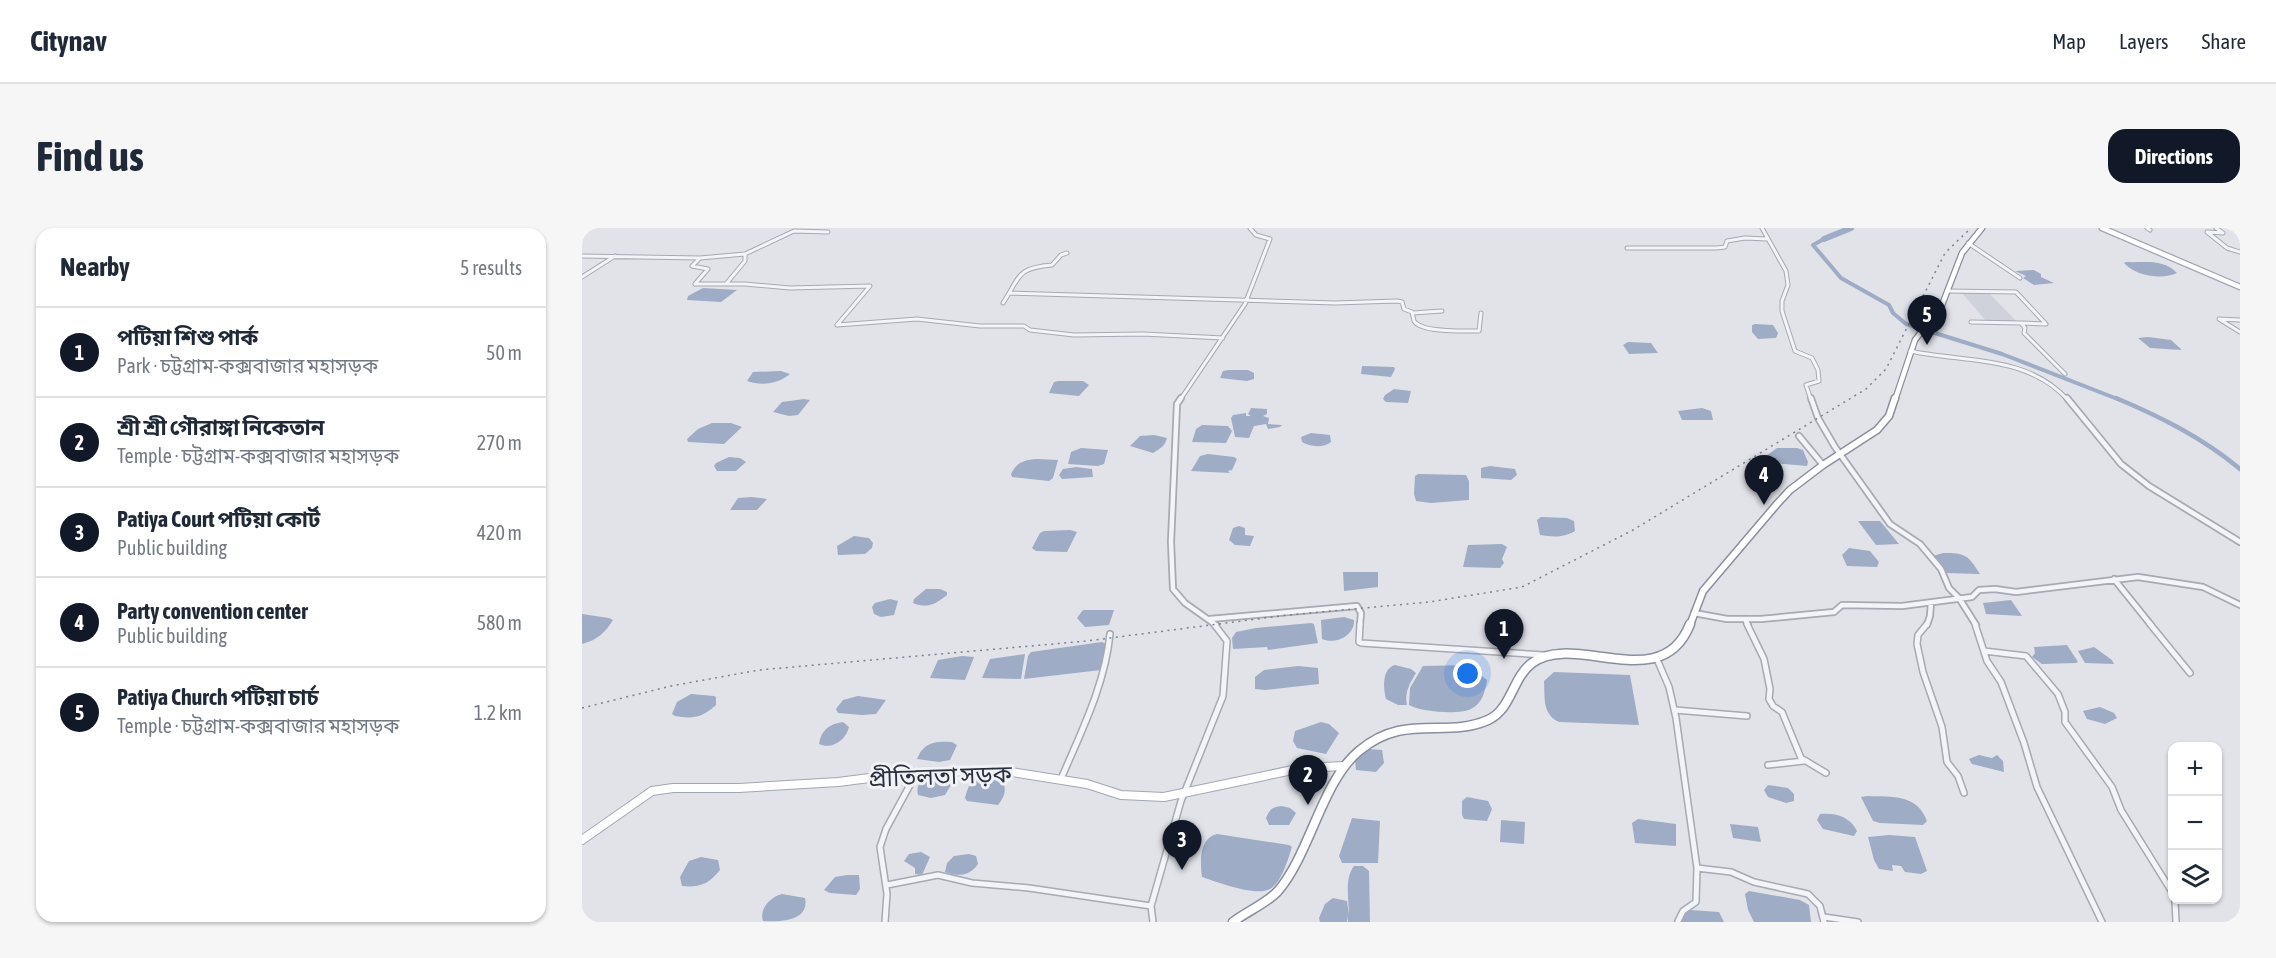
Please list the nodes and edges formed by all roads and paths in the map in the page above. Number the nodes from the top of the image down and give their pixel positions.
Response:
1 (1250, 228) edge
2 (1762, 228) edge
3 (1982, 228) edge
4 (2102, 228) edge
5 (2216, 228) edge
6 (828, 232) dead end
7 (1767, 239) junction
8 (1968, 243) junction
9 (1627, 248) dead end
10 (2240, 252) edge
11 (1067, 253) dead end
12 (745, 254) junction
13 (582, 256) edge
14 (615, 256) junction
15 (699, 258) junction
16 (582, 277) edge
17 (2020, 278) dead end
18 (726, 284) junction
19 (2240, 287) edge
20 (1947, 291) junction
21 (1009, 293) junction
22 (1247, 301) junction
23 (1003, 303) dead end
24 (1442, 311) dead end
25 (1413, 313) junction
26 (1481, 313) dead end
27 (2240, 320) edge
28 (1971, 322) dead end
29 (2020, 323) junction
30 (2240, 332) edge
31 (1223, 338) junction
32 (1910, 351) junction
33 (2065, 374) dead end
34 (1799, 436) dead end
35 (1841, 455) junction
36 (1823, 465) junction
37 (2240, 542) edge
38 (2114, 579) junction
39 (1959, 598) junction
40 (1931, 603) junction
41 (2240, 605) edge
42 (1694, 613) junction
43 (1210, 619) junction
44 (1745, 619) junction
45 (1110, 634) dead end
46 (1984, 651) junction
47 (1553, 656) junction
48 (1656, 657) junction
49 (2190, 673) dead end
50 (1675, 710) junction
51 (1747, 716) dead end
52 (1804, 761) junction
53 (1768, 765) dead end
54 (1344, 766) junction
55 (917, 772) junction
56 (1826, 773) dead end
57 (1062, 779) junction
58 (1184, 791) junction
59 (1964, 793) dead end
60 (582, 840) edge
61 (1697, 868) junction
62 (887, 885) junction
63 (2168, 886) edge
64 (2176, 904) edge
65 (1152, 906) junction
66 (1824, 920) edge
67 (1678, 921) edge
68 (885, 922) edge
69 (1153, 922) edge
70 (1233, 922) edge
71 (1858, 922) edge
72 (2102, 922) edge
73 (2176, 922) edge

1 - 22 street
2 - 7 street
3 - 8 highway
4 - 19 main road
5 - 10 street
6 - 12 street
7 - 9 street
7 - 35 street
8 - 17 street
8 - 20 highway
11 - 21 street
12 - 15 street
12 - 18 street
13 - 14 street
14 - 15 street
14 - 16 street
15 - 18 street
18 - 31 street
20 - 29 street
20 - 32 highway
21 - 22 street
21 - 23 street
22 - 25 street
22 - 31 street
24 - 25 street
25 - 26 street
27 - 30 street
28 - 29 street
29 - 33 street
31 - 43 street
32 - 35 highway
32 - 37 street
34 - 36 street
35 - 36 highway
35 - 39 street
36 - 42 highway
38 - 39 street
38 - 41 street
38 - 49 street
39 - 40 street
39 - 46 street
40 - 44 street
40 - 59 street
42 - 44 street
42 - 48 highway
43 - 47 street
43 - 58 street
44 - 52 street
45 - 57 street
46 - 63 street
46 - 72 street
47 - 48 highway
47 - 54 highway
48 - 50 street
50 - 51 street
50 - 61 street
52 - 53 street
52 - 56 street
54 - 58 main road, প্রীতিলতা সড়ক
54 - 70 highway
55 - 57 main road, প্রীতিলতা সড়ক
55 - 60 main road, প্রীতিলতা সড়ক
55 - 62 street
57 - 58 main road, প্রীতিলতা সড়ক
58 - 65 street
61 - 66 street
61 - 67 street
62 - 65 street
62 - 68 street
64 - 73 street
65 - 69 street
66 - 71 street

